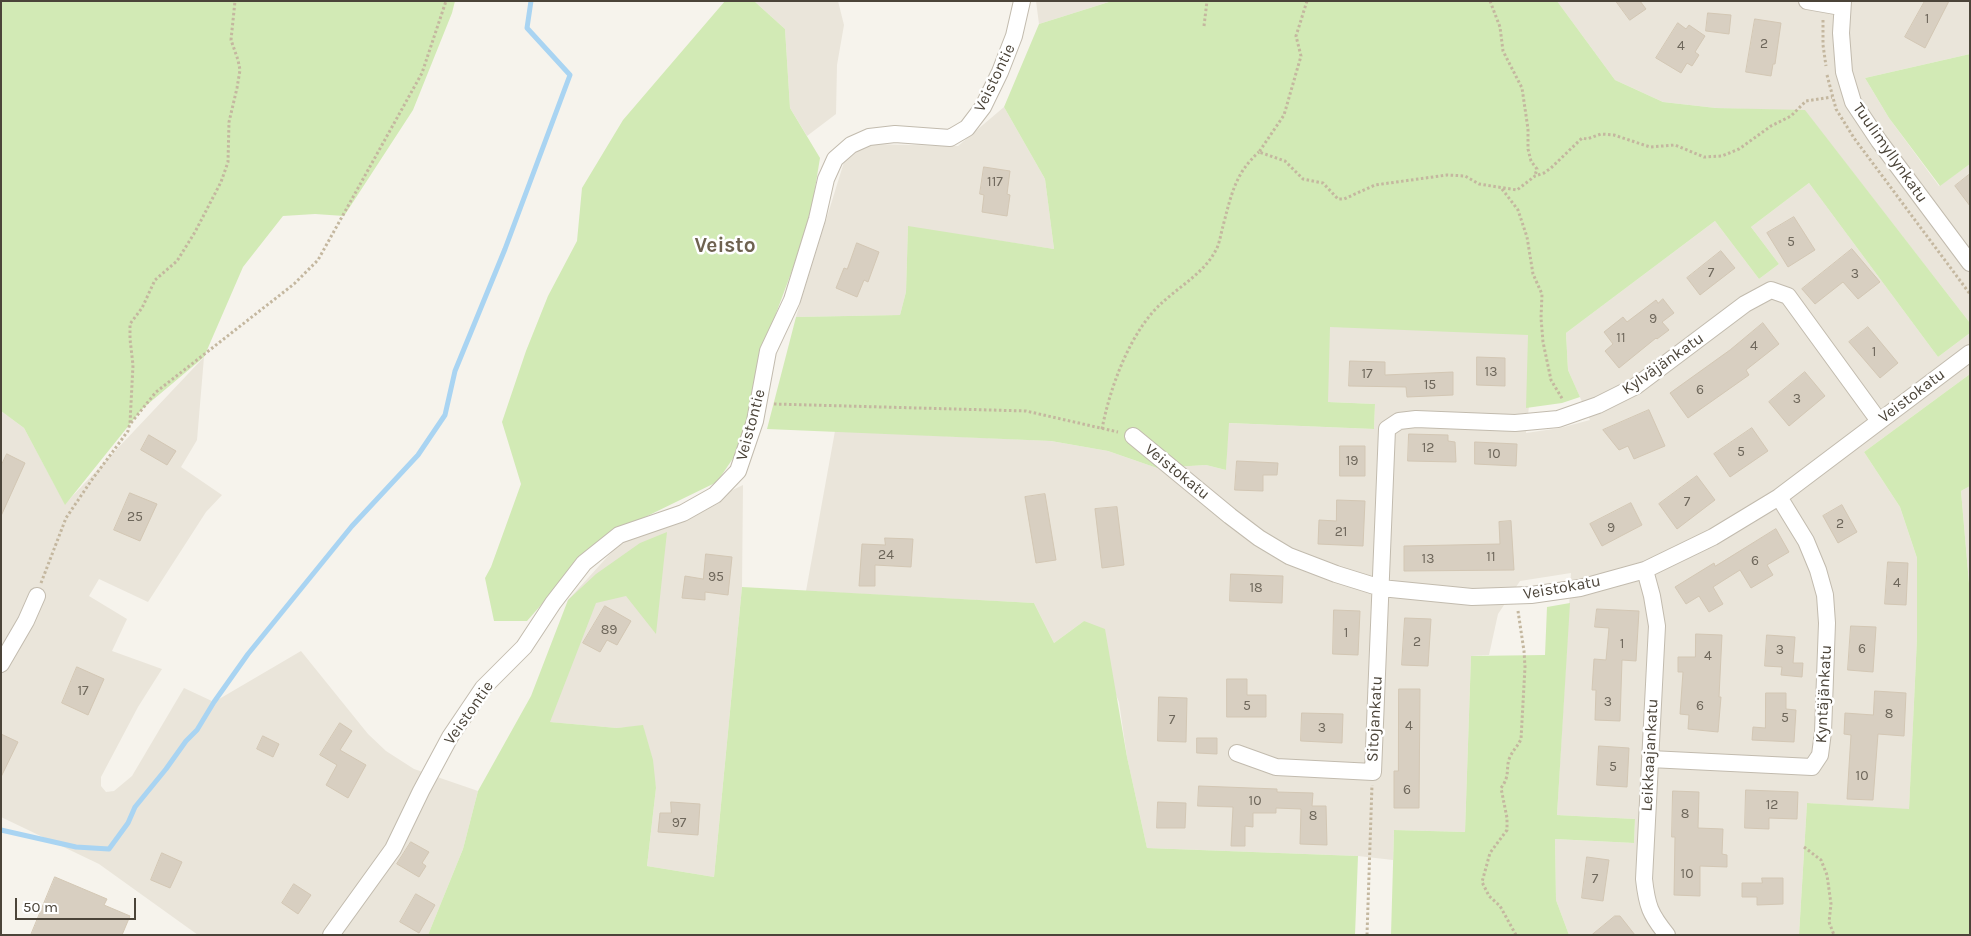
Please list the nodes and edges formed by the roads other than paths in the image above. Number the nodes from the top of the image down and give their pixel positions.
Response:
1 (1022, 1) edge
2 (1807, 1) edge
3 (1842, 4) edge
4 (1970, 263) edge
5 (1970, 353) edge
6 (1879, 421) junction
7 (1133, 436) road end
8 (1778, 497) junction
9 (1645, 570) junction
10 (1381, 588) junction
11 (37, 596) road end
12 (1, 664) edge
13 (1238, 753) dead end
14 (1650, 759) junction
15 (331, 935) edge
16 (1667, 935) edge

1 - 15 street, Veistontie
2 - 3 street
3 - 4 street, Tuulimyllynkatu
5 - 6 street, Veistokatu
6 - 8 street, Veistokatu
6 - 10 street, Kylväjänkatu
7 - 10 street, Veistokatu
8 - 9 street, Veistokatu
8 - 14 street, Kyntäjänkatu
9 - 10 street, Veistokatu
9 - 14 street, Leikkaajankatu
10 - 13 street, Sitojankatu
11 - 12 street
14 - 16 street, Leikkaajankatu

